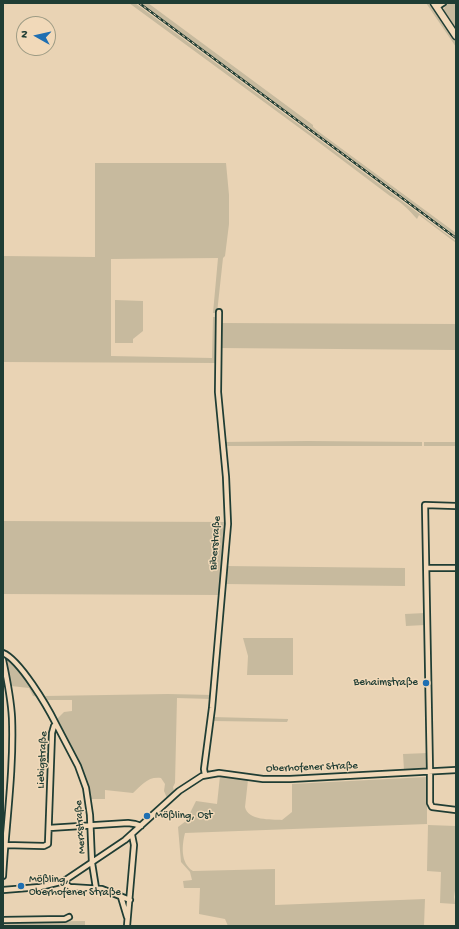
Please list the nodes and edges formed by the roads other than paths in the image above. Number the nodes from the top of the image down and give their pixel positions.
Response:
1 (443, 3) edge
2 (435, 5) edge
3 (456, 36) edge
4 (219, 312) dead end
5 (456, 506) edge
6 (426, 568) junction
7 (456, 568) edge
8 (3, 653) edge
9 (3, 660) edge
10 (56, 724) junction
11 (456, 770) edge
12 (430, 772) junction
13 (205, 775) junction
14 (456, 810) edge
15 (90, 825) junction
16 (141, 826) junction
17 (49, 828) junction
18 (132, 835) junction
19 (5, 845) junction
20 (92, 863) junction
21 (3, 876) edge
22 (64, 881) junction
23 (96, 888) junction
24 (3, 890) edge
25 (121, 897) junction
26 (130, 900) junction
27 (69, 917) dead end
28 (3, 920) edge
29 (128, 920) junction
30 (127, 926) edge

1 - 2 street
2 - 3 main road
4 - 13 street, Biberstraße
5 - 6 street
6 - 7 street
6 - 12 street
8 - 10 street, Liebigstraße
9 - 19 street
10 - 15 street, Merxstraße
10 - 17 street, Liebigstraße
11 - 12 street, Oberhofener Straße
12 - 13 street, Oberhofener Straße
12 - 14 street
13 - 16 street, Oberhofener Straße
15 - 16 street
15 - 17 street
15 - 20 street, Merxstraße
16 - 18 street, Oberhofener Straße
17 - 19 street, Liebigstraße
18 - 20 street, Oberhofener Straße
18 - 26 street
19 - 21 street
20 - 22 street, Oberhofener Straße
20 - 23 street, Merxstraße
22 - 23 street
22 - 24 street, Oberhofener Straße
23 - 25 street
25 - 26 street
25 - 29 street
26 - 29 street
27 - 28 street
29 - 30 street

